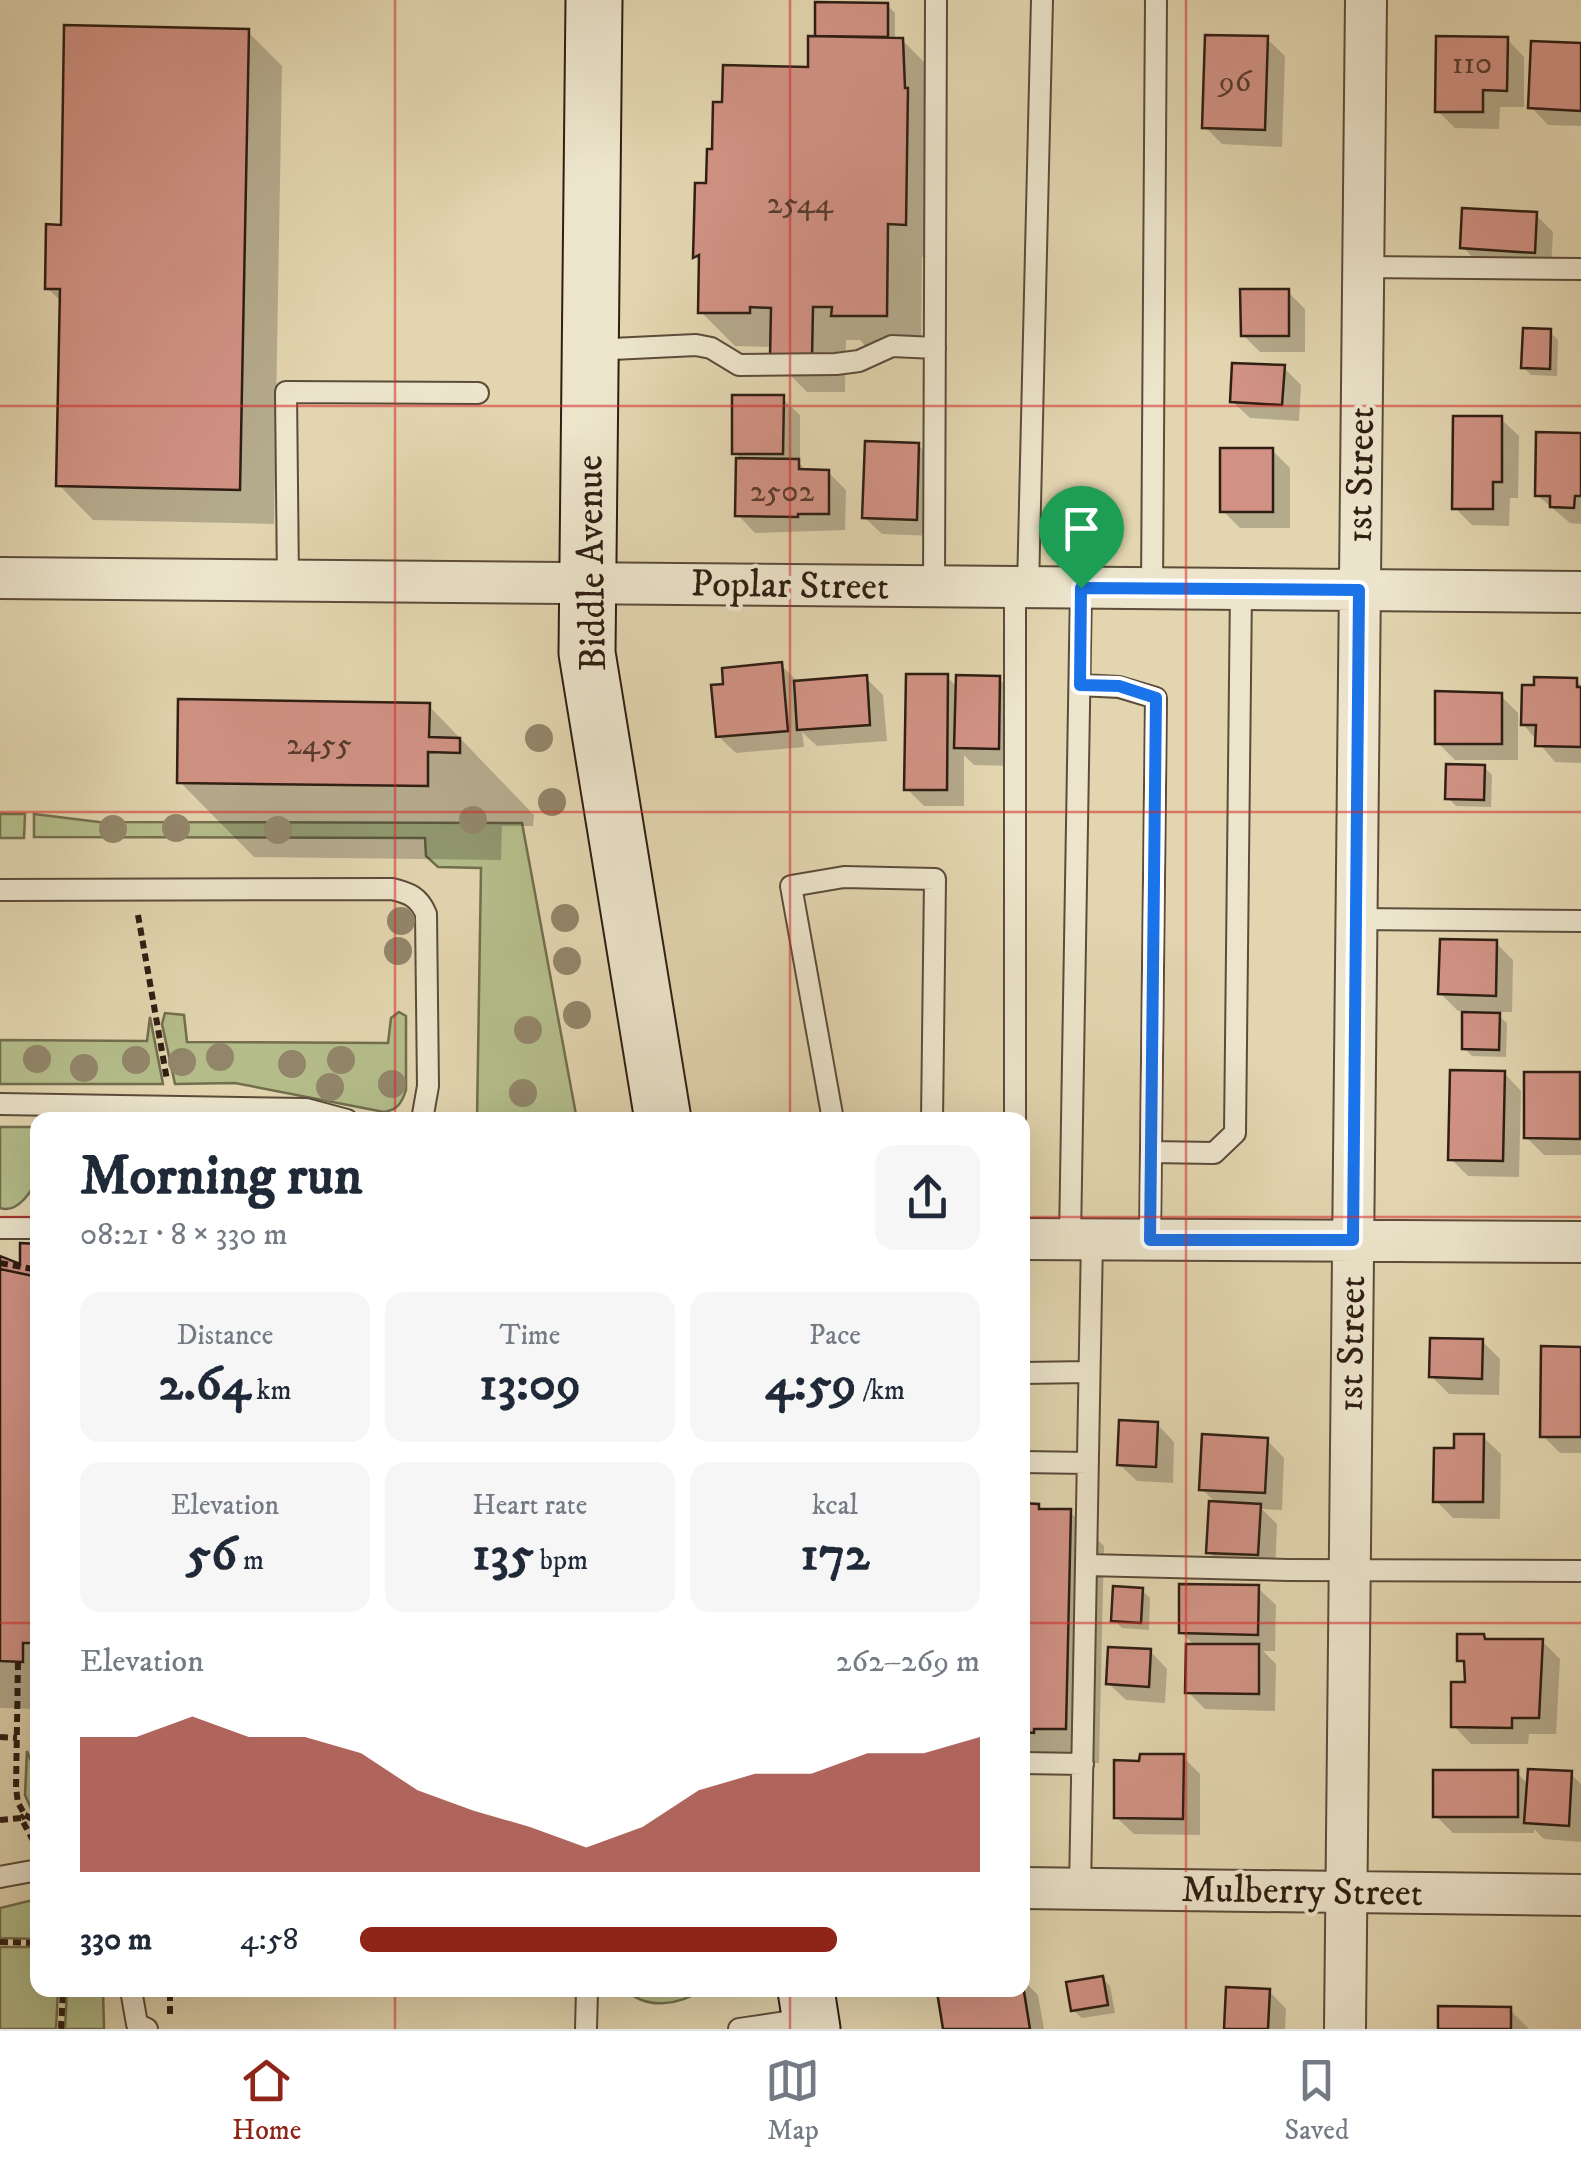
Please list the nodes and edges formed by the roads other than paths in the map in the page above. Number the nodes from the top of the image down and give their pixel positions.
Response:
1 (594, 0) edge
2 (936, 0) edge
3 (1042, 0) edge
4 (1156, 0) edge
5 (1366, 0) edge
6 (1363, 267) junction
7 (1581, 270) edge
8 (935, 348) junction
9 (590, 350) junction
10 (478, 392) dead end
11 (0, 578) edge
12 (288, 581) junction
13 (588, 584) junction
14 (934, 587) junction
15 (1022, 588) junction
16 (1081, 588) junction
17 (1152, 588) junction
18 (1241, 589) junction
19 (1359, 590) junction
20 (1581, 592) edge
21 (1080, 685) junction
22 (0, 890) edge
23 (1356, 919) junction
24 (1581, 921) edge
25 (0, 1104) edge
26 (210, 1108) junction
27 (221, 1112) edge
28 (317, 1112) edge
29 (423, 1112) edge
30 (662, 1112) edge
31 (832, 1112) edge
32 (932, 1112) edge
33 (1015, 1112) edge
34 (1151, 1152) junction
35 (0, 1228) edge
36 (30, 1228) edge
37 (1030, 1239) edge
38 (1081, 1239) junction
39 (1150, 1240) junction
40 (1353, 1240) junction
41 (1581, 1242) edge
42 (1089, 1372) junction
43 (1030, 1373) edge
44 (1030, 1462) edge
45 (1088, 1463) junction
46 (1087, 1565) junction
47 (1349, 1571) junction
48 (1581, 1572) edge
49 (1030, 1763) edge
50 (1083, 1764) junction
51 (30, 1871) edge
52 (0, 1877) edge
53 (1030, 1888) edge
54 (1080, 1889) junction
55 (1346, 1892) junction
56 (1581, 1895) edge
57 (132, 1997) edge
58 (587, 1997) edge
59 (809, 2012) edge
60 (147, 2029) edge
61 (586, 2029) edge
62 (739, 2029) edge
63 (1344, 2029) edge

1 - 9 main road, Biddle Avenue
2 - 8 lane
3 - 15 lane
4 - 17 lane
5 - 6 street, 1st Street
6 - 7 lane
6 - 19 street, 1st Street
8 - 9 lane
8 - 14 lane
9 - 13 main road, Biddle Avenue
10 - 12 lane
11 - 12 street, Poplar Street
12 - 13 street, Poplar Street
13 - 14 street, Poplar Street
13 - 30 main road, Biddle Avenue
14 - 15 street, Poplar Street
15 - 16 street, Poplar Street
15 - 33 lane
16 - 17 street, Poplar Street
16 - 21 lane
17 - 18 street, Poplar Street
18 - 19 street, Poplar Street
18 - 34 lane
19 - 20 street, Poplar Street
19 - 23 street, 1st Street
21 - 34 lane
21 - 38 lane
22 - 29 lane
23 - 24 lane
23 - 40 street, 1st Street
25 - 26 lane
26 - 27 lane
26 - 28 lane
31 - 32 lane
34 - 39 lane
35 - 36 lane
37 - 38 street
38 - 39 street
38 - 42 lane
39 - 40 street
40 - 41 street
40 - 47 street, 1st Street
42 - 43 lane
42 - 45 lane
44 - 45 lane
45 - 46 lane
46 - 47 lane
46 - 50 lane
47 - 48 lane
47 - 55 street, 1st Street
49 - 50 lane
50 - 54 lane
51 - 52 lane
53 - 54 street, Mulberry Street
54 - 55 street, Mulberry Street
55 - 56 street, Mulberry Street
55 - 63 street, 1st Street
57 - 60 lane
58 - 61 lane
59 - 62 lane

